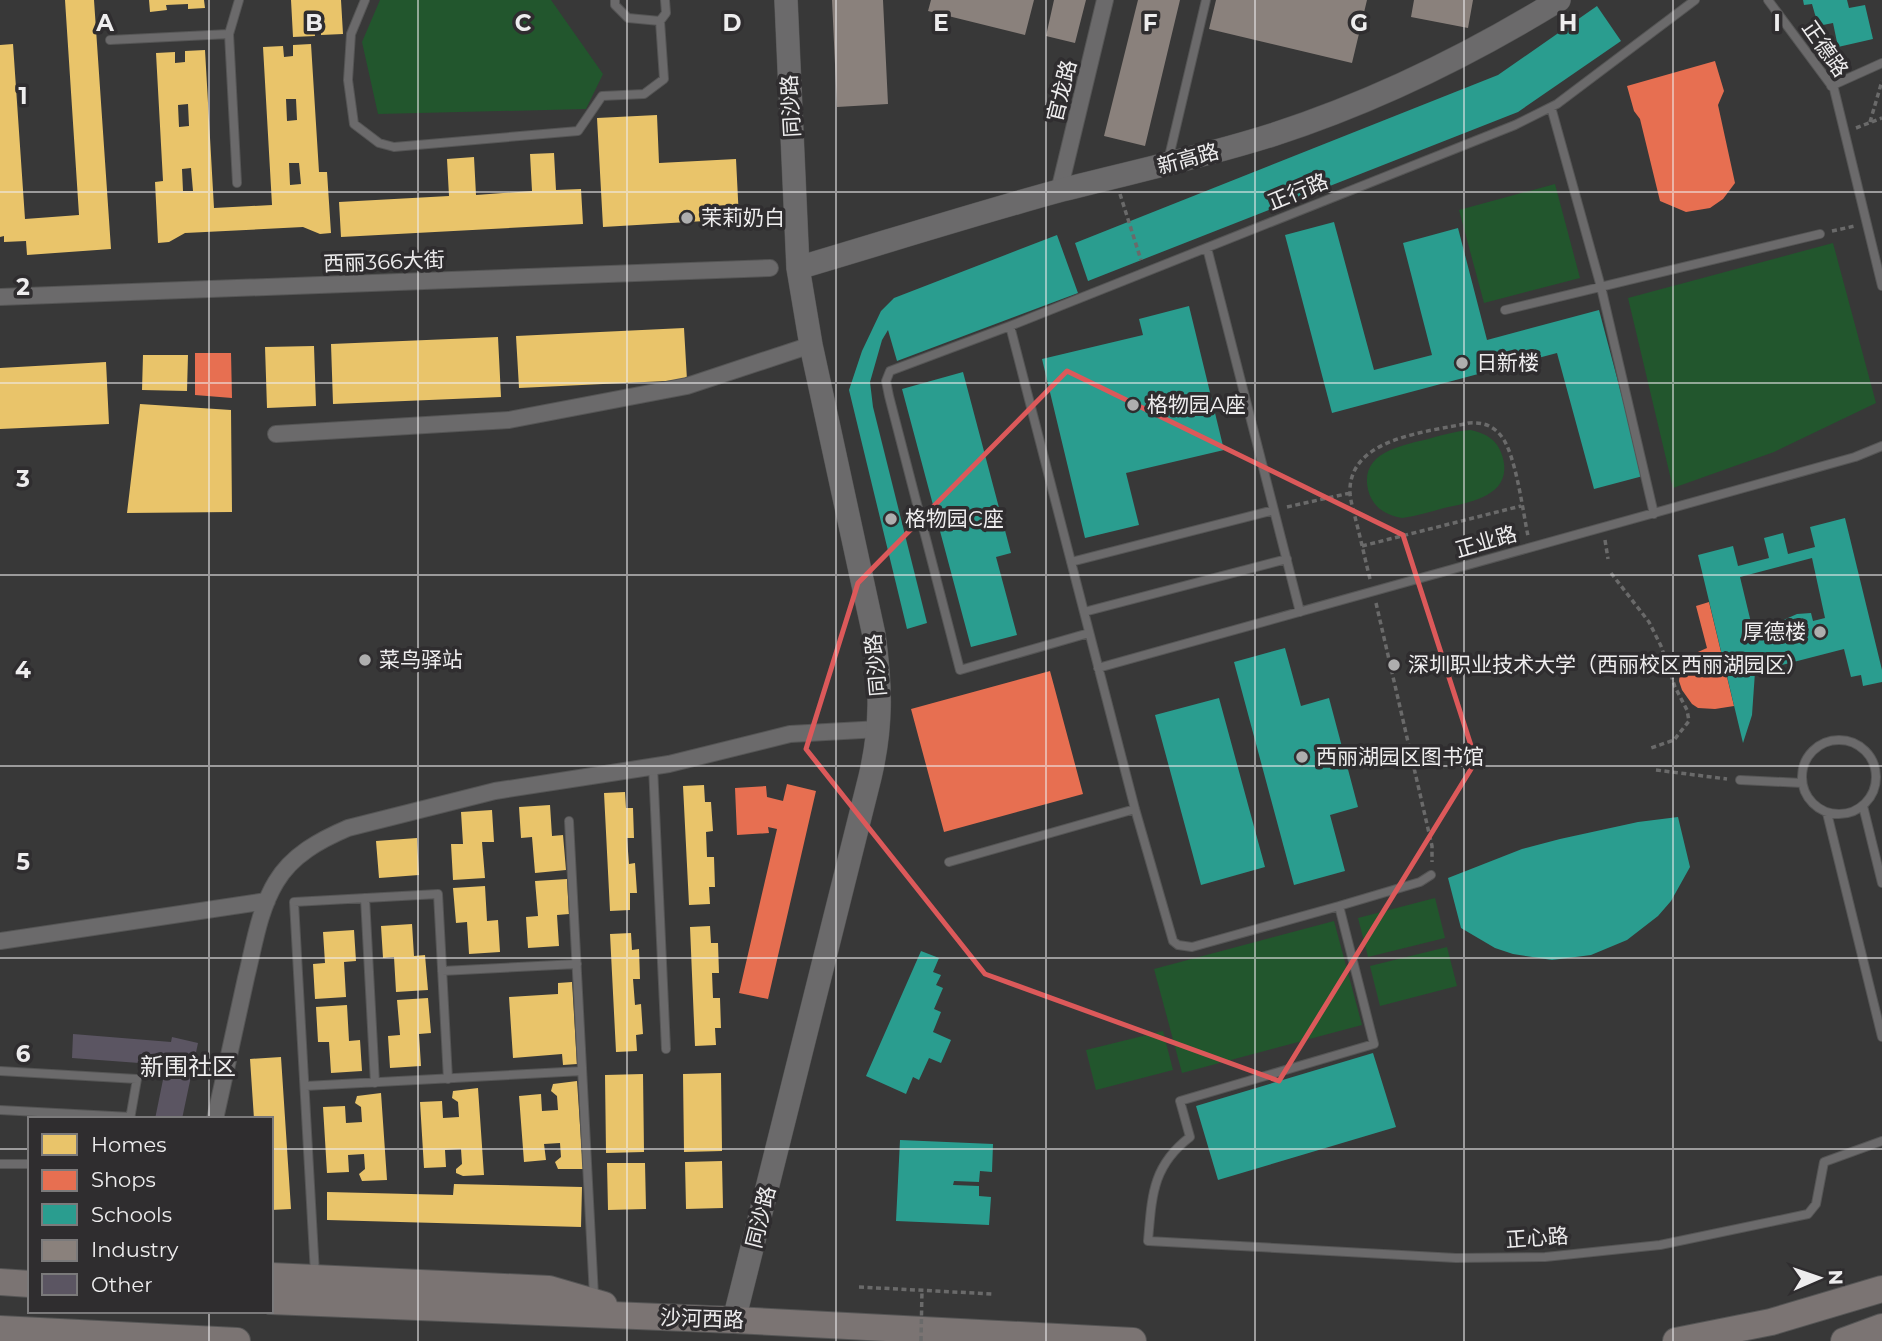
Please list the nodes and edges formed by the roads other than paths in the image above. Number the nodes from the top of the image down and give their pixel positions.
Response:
1 (239, 0) edge
2 (365, 0) edge
3 (615, 0) edge
4 (666, 0) edge
5 (786, 0) edge
6 (1105, 0) edge
7 (1206, 0) edge
8 (1559, 0) edge
9 (1695, 0) edge
10 (1768, 0) edge
11 (660, 21) junction
12 (229, 34) junction
13 (110, 40) dead end
14 (1882, 64) edge
15 (1832, 86) junction
16 (1551, 107) junction
17 (1167, 166) junction
18 (237, 183) dead end
19 (1059, 191) junction
20 (1820, 234) road end
21 (1207, 248) junction
22 (770, 268) dead end
23 (798, 268) junction
24 (1882, 286) edge
25 (1601, 287) junction
26 (0, 297) edge
27 (1505, 310) dead end
28 (1010, 326) junction
29 (811, 345) junction
30 (276, 434) dead end
31 (1882, 446) edge
32 (1274, 510) junction
33 (1654, 513) junction
34 (1287, 559) junction
35 (1071, 562) junction
36 (1084, 612) junction
37 (1300, 612) junction
38 (1089, 633) junction
39 (1098, 668) junction
40 (880, 729) junction
41 (653, 766) junction
42 (1879, 767) edge
43 (1740, 780) road end
44 (1802, 783) junction
45 (1863, 806) junction
46 (1135, 809) junction
47 (1828, 813) junction
48 (569, 821) dead end
49 (949, 862) dead end
50 (1431, 875) road end
51 (1882, 883) edge
52 (365, 898) junction
53 (267, 901) junction
54 (1339, 906) junction
55 (0, 941) edge
56 (577, 964) junction
57 (442, 971) junction
58 (1882, 1037) edge
59 (666, 1049) dead end
60 (0, 1071) edge
61 (582, 1071) junction
62 (448, 1079) junction
63 (375, 1083) junction
64 (305, 1086) junction
65 (0, 1110) edge
66 (115, 1117) edge
67 (131, 1117) edge
68 (215, 1117) edge
69 (1882, 1141) edge
70 (0, 1164) edge
71 (28, 1164) edge
72 (273, 1276) edge
73 (315, 1278) junction
74 (0, 1282) edge
75 (28, 1284) edge
76 (1882, 1289) edge
77 (273, 1301) edge
78 (595, 1303) junction
79 (642, 1316) junction
80 (734, 1320) junction
81 (1882, 1327) edge
82 (0, 1329) edge
83 (93, 1337) edge
84 (237, 1341) edge
85 (1133, 1341) edge
86 (1676, 1341) edge
87 (1844, 1341) edge

1 - 12 lane
2 - 11 lane
3 - 11 lane
4 - 11 lane
5 - 23 street, 同沙路
6 - 19 street, 官龙路
7 - 17 lane
8 - 17 street, 新高路
9 - 16 lane, 正行路
10 - 15 lane, 正德路
12 - 13 lane
12 - 18 lane
14 - 15 lane
15 - 24 lane, 正德路
16 - 21 lane, 正行路
16 - 25 lane
17 - 19 street, 新高路
19 - 23 street, 新高路
20 - 25 lane
21 - 28 lane, 正行路
21 - 32 lane
22 - 26 street, 西丽366大街
23 - 29 street, 同沙路
25 - 27 lane
25 - 33 lane
28 - 35 lane
28 - 38 lane, 正行路
29 - 30 street
29 - 40 street, 同沙路
31 - 33 lane, 正业路
32 - 34 lane
32 - 35 lane
33 - 37 lane, 正业路
34 - 36 lane
34 - 37 lane
35 - 36 lane
36 - 38 lane
37 - 39 lane, 正业路
38 - 39 lane
39 - 46 lane
40 - 41 street
40 - 80 street, 同沙路
41 - 53 street
41 - 59 lane
42 - 44 lane
42 - 45 lane
43 - 44 lane
44 - 47 lane
45 - 47 lane
45 - 51 lane
46 - 49 lane
46 - 54 lane
47 - 58 lane
48 - 56 lane
50 - 54 lane
52 - 57 lane
52 - 63 lane
52 - 64 lane
53 - 55 street
53 - 68 street
54 - 69 lane, 正心路
56 - 57 lane
56 - 61 lane
57 - 62 lane
60 - 67 lane
61 - 62 lane
61 - 78 lane
62 - 63 lane
63 - 64 lane
64 - 73 lane
65 - 66 lane
70 - 71 lane
72 - 73 main road
73 - 78 main road
74 - 75 main road
76 - 86 main road
77 - 79 main road, 沙河西路
78 - 79 main road
79 - 80 main road, 沙河西路
80 - 85 main road, 沙河西路
81 - 87 main road
82 - 83 main road
83 - 84 main road

